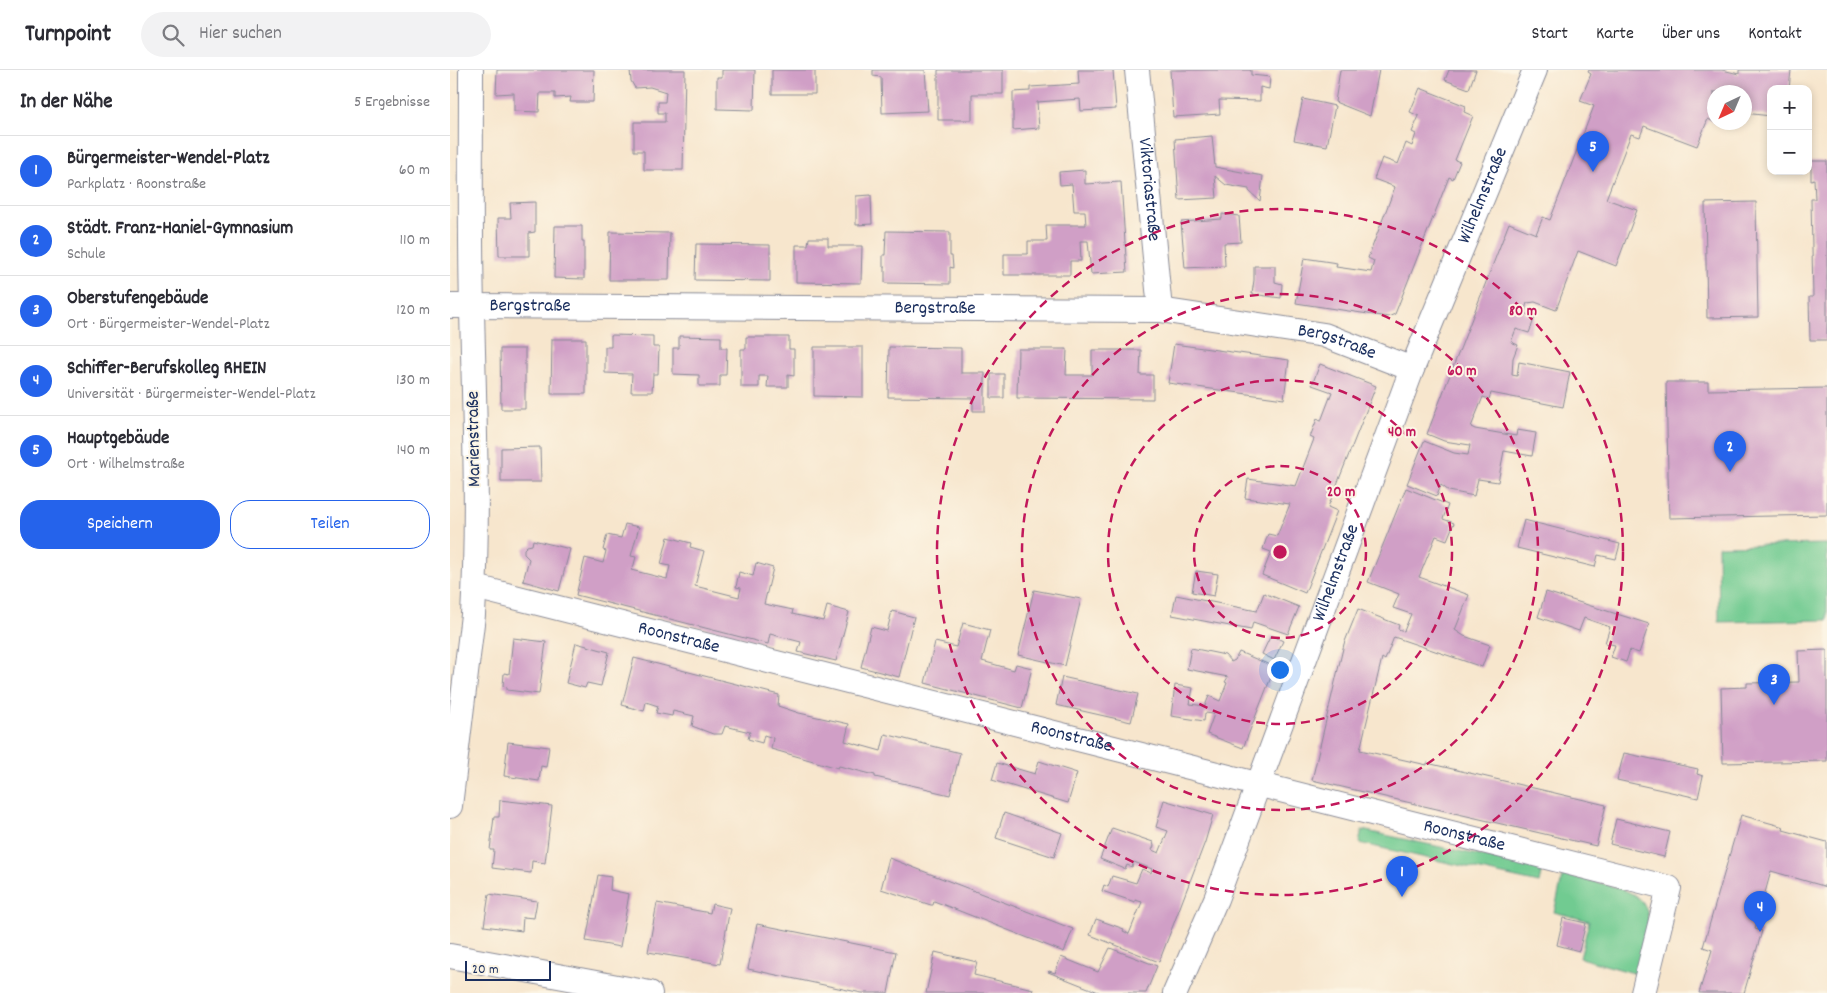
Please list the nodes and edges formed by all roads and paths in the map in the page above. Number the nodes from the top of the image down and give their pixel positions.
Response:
1 (471, 70) edge
2 (1137, 70) edge
3 (1535, 70) edge
4 (461, 306) edge
5 (1160, 310) junction
6 (1412, 369) junction
7 (474, 587) junction
8 (1258, 784) junction
9 (450, 806) edge
10 (450, 956) edge
11 (650, 993) edge
12 (1175, 993) edge
13 (1643, 993) edge

1 - 4 street, Marienstraße
2 - 5 street, Viktoriastraße
3 - 6 street, Wilhelmstraße
4 - 5 street, Bergstraße
4 - 7 street, Marienstraße
5 - 6 street, Bergstraße
6 - 8 street, Wilhelmstraße
7 - 8 street, Roonstraße
7 - 9 street, Marienstraße
8 - 12 street, Wilhelmstraße
8 - 13 street, Roonstraße
10 - 11 street

